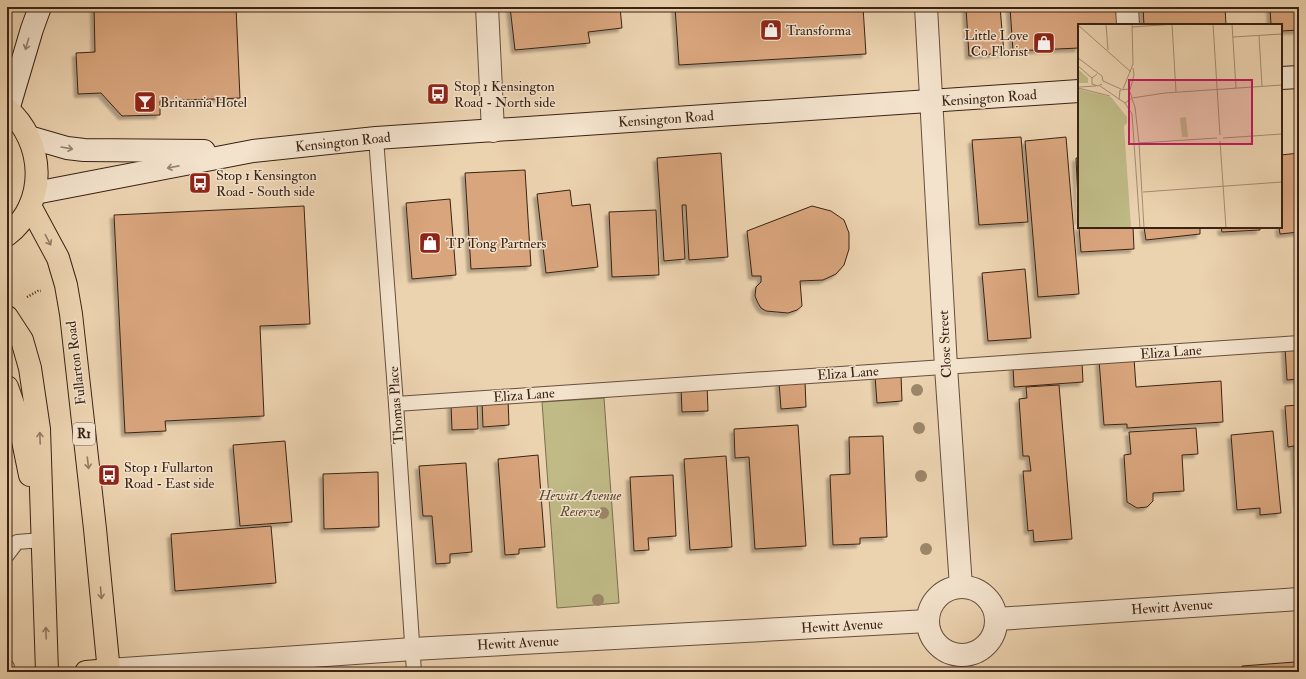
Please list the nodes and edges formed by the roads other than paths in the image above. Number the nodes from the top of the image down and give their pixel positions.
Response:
1 (40, 7) edge
2 (487, 7) edge
3 (926, 7) edge
4 (1127, 7) edge
5 (1128, 24) edge
6 (1299, 77) edge
7 (1282, 78) edge
8 (1078, 91) edge
9 (932, 101) junction
10 (8, 110) edge
11 (493, 131) junction
12 (29, 137) junction
13 (376, 138) junction
14 (253, 151) junction
15 (32, 199) junction
16 (7, 234) edge
17 (7, 316) edge
18 (1299, 343) edge
19 (946, 367) junction
20 (7, 387) edge
21 (396, 404) junction
22 (42, 536) junction
23 (7, 555) edge
24 (961, 587) junction
25 (1299, 599) edge
26 (997, 619) junction
27 (928, 621) junction
28 (413, 649) junction
29 (965, 664) edge
30 (7, 667) edge
31 (109, 671) edge
32 (7, 672) edge
33 (47, 672) edge
34 (86, 672) edge
35 (414, 672) edge

1 -> 10 street
2 - 11 street
3 - 9 street, Close Street
4 - 5 street
6 - 7 street
8 - 9 street, Kensington Road
9 - 11 street, Kensington Road
9 - 19 street, Close Street
10 - 12 highway
11 - 13 street, Kensington Road
12 -> 14 street, Kensington Road
12 - 15 highway
13 - 14 street, Kensington Road
13 - 21 lane, Thomas Place
14 -> 15 street, Kensington Road
15 - 16 highway
15 -> 31 highway, Fullarton Road / R1
22 -> 17 highway
18 - 19 lane, Eliza Lane
19 - 21 lane, Eliza Lane
19 - 24 street, Close Street
20 - 22 highway
21 - 28 lane, Thomas Place
22 - 23 lane
33 -> 22 highway
24 - 26 street
24 - 27 street
25 - 26 street, Hewitt Avenue
26 - 29 street
27 - 28 street, Hewitt Avenue
27 - 29 street
28 - 31 street, Hewitt Avenue
28 - 35 lane, Thomas Place
30 - 32 lane
31 - 34 highway

